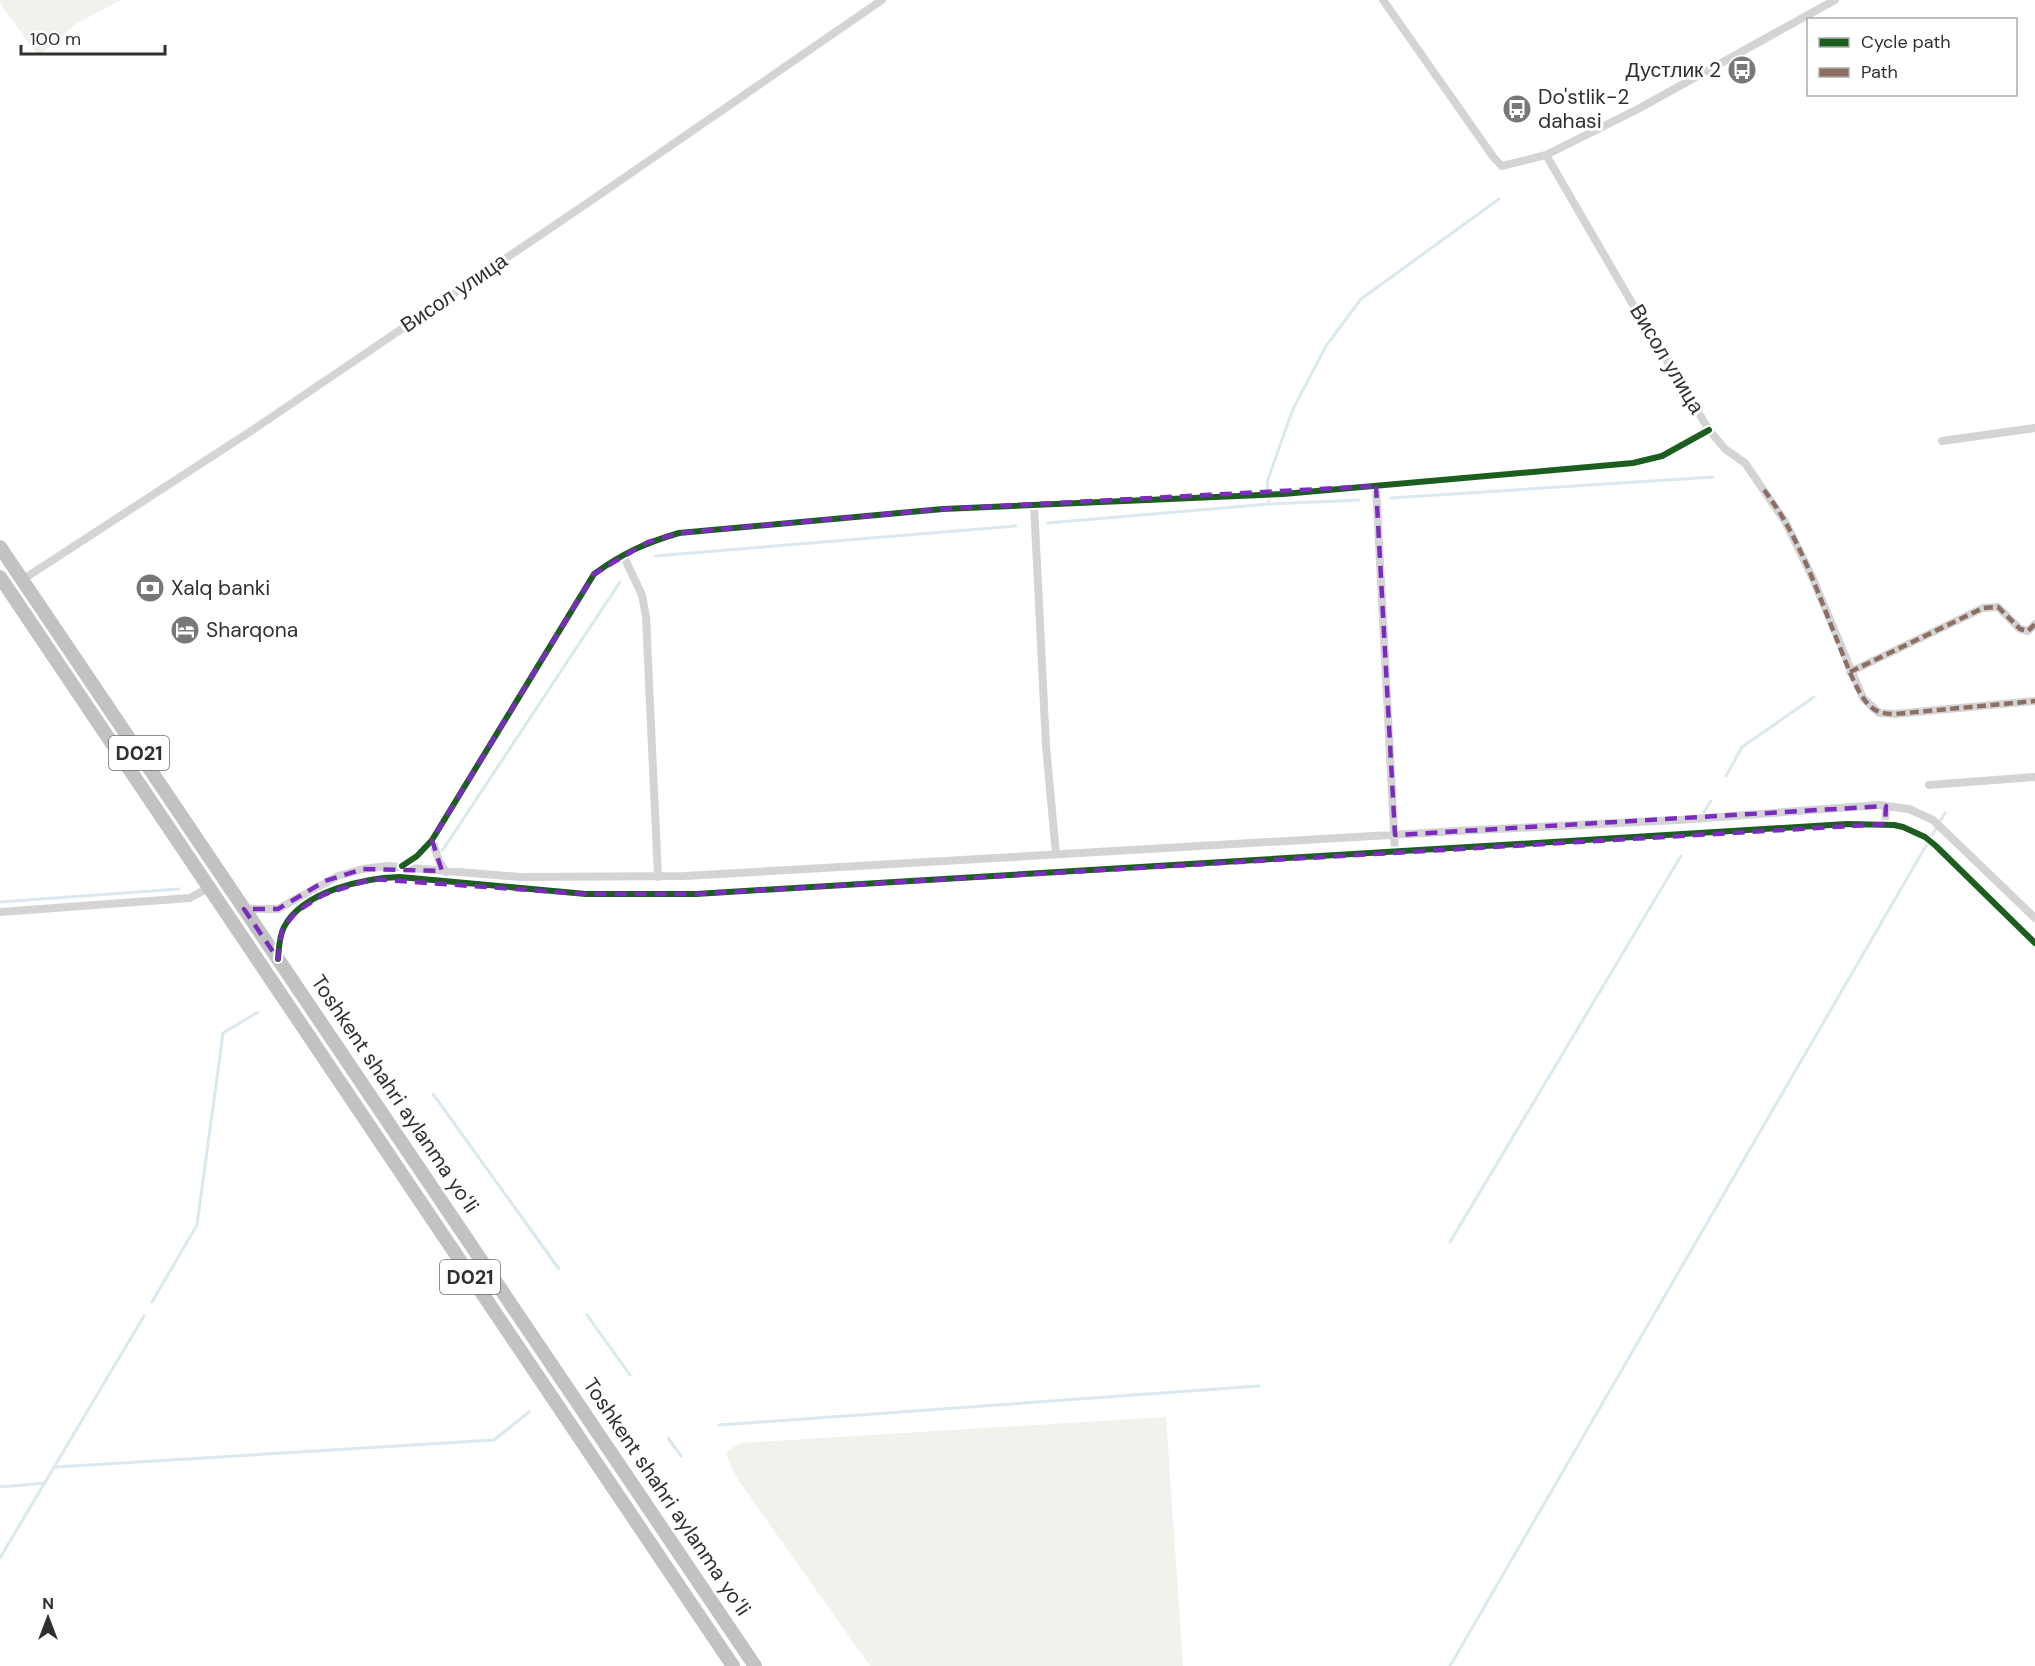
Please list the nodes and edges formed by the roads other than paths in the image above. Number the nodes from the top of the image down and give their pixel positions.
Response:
1 (882, 0) edge
2 (1383, 0) edge
3 (1835, 0) edge
4 (1546, 155) junction
5 (2035, 428) edge
6 (1709, 430) junction
7 (1942, 441) dead end
8 (1376, 486) junction
9 (1034, 506) junction
10 (0, 547) edge
11 (623, 555) junction
12 (0, 577) edge
13 (22, 580) junction
14 (2035, 624) edge
15 (1850, 672) junction
16 (2035, 701) edge
17 (2035, 777) edge
18 (1929, 785) dead end
19 (1886, 806) junction
20 (1885, 824) junction
21 (1395, 835) junction
22 (432, 840) junction
23 (1395, 851) junction
24 (1056, 854) junction
25 (912, 864) junction
26 (402, 866) junction
27 (446, 872) junction
28 (658, 877) junction
29 (913, 881) junction
30 (210, 887) junction
31 (244, 909) junction
32 (0, 912) edge
33 (2035, 918) edge
34 (2035, 944) edge
35 (278, 959) junction
36 (448, 1209) junction
37 (432, 1220) junction
38 (734, 1666) edge
39 (755, 1666) edge

1 - 13 street, Висол улица
2 - 4 street
3 - 4 street
4 - 6 street, Висол улица
5 - 7 street
6 - 8 street
6 - 15 street, Висол улица
8 - 9 street
8 - 21 street
9 - 11 street
9 - 24 street
10 - 13 highway, Toshkent shahri aylanma yoʻli / D021
11 - 22 street
11 - 28 street
12 - 30 highway, Toshkent shahri aylanma yoʻli / D021
13 - 31 highway, Toshkent shahri aylanma yoʻli / D021
14 - 15 street
15 - 16 street, Висол улица
17 - 18 street
19 - 20 street
19 - 21 street
19 - 33 street
20 - 23 street
20 - 34 street
21 - 23 street
21 - 24 street
22 - 26 street
22 - 27 street
23 - 29 street
24 - 25 street
25 - 28 street
25 - 29 street
26 - 27 street
26 - 31 street
27 - 28 street
29 - 35 street
30 - 32 street
30 - 37 highway, Toshkent shahri aylanma yoʻli / D021
31 - 35 highway, Toshkent shahri aylanma yoʻli / D021
35 - 36 highway, Toshkent shahri aylanma yoʻli / D021
36 - 37 highway
36 - 39 highway, Toshkent shahri aylanma yoʻli / D021
37 - 38 highway, Toshkent shahri aylanma yoʻli / D021

